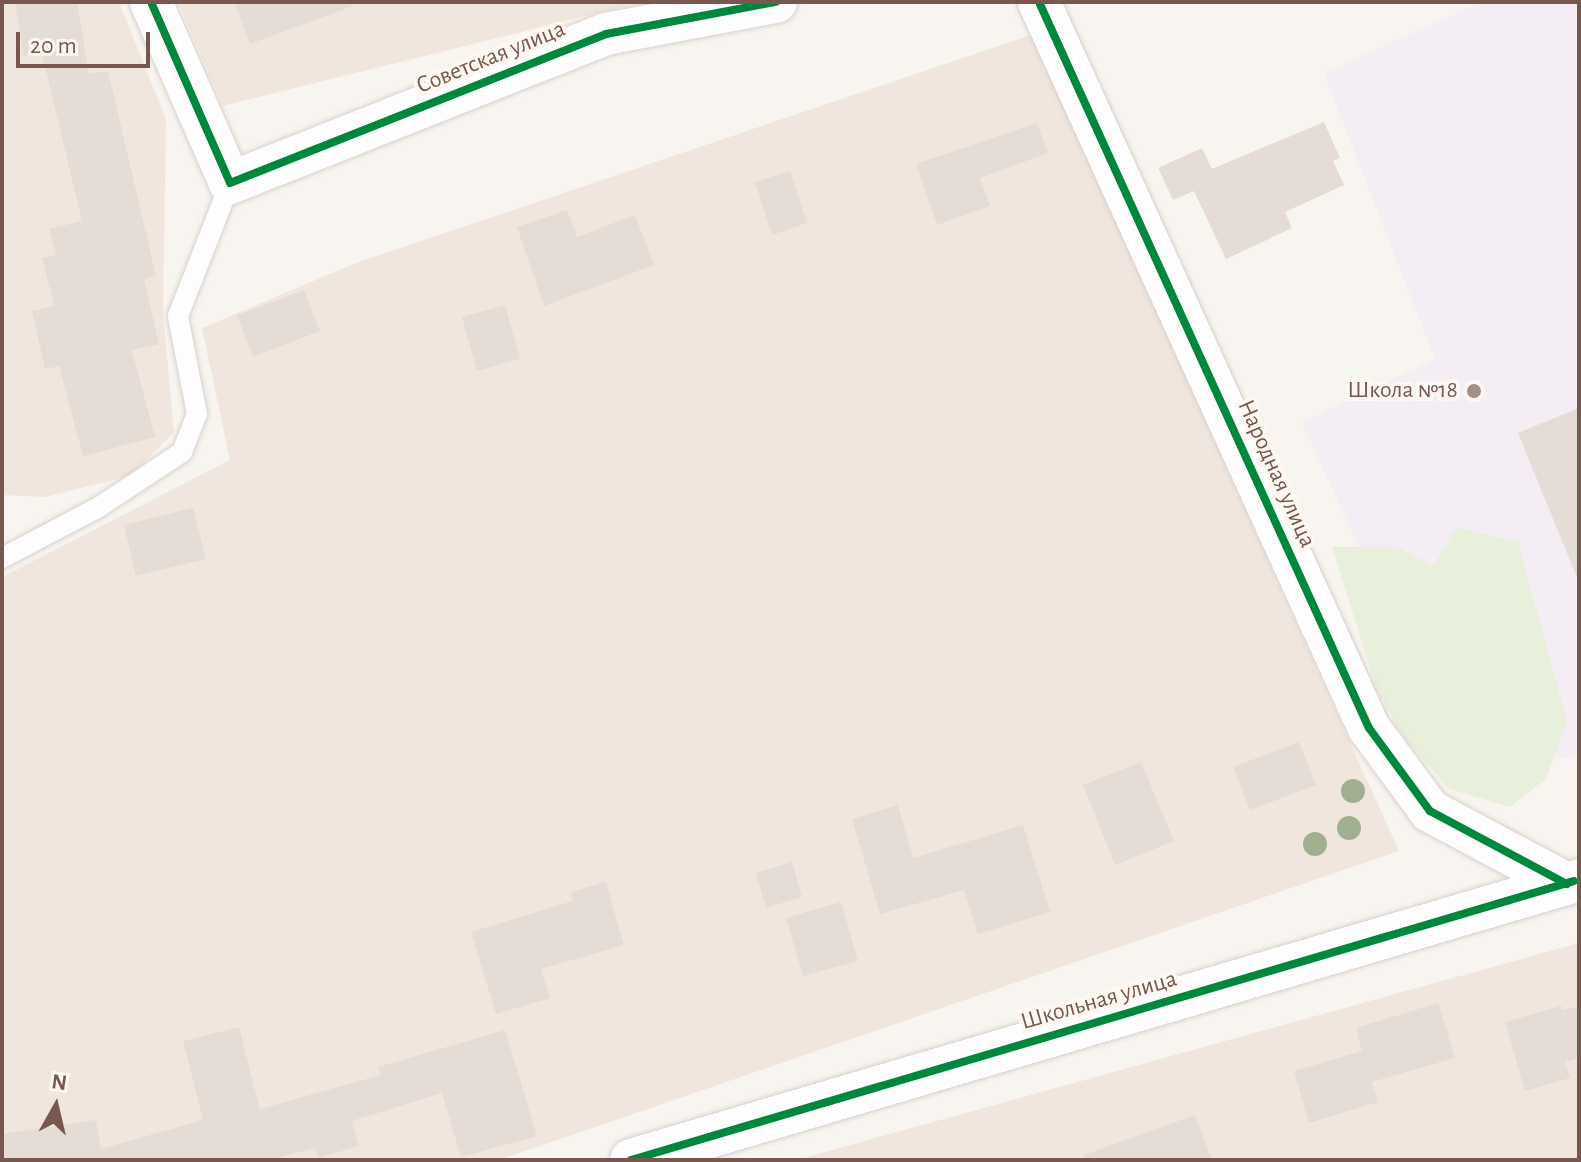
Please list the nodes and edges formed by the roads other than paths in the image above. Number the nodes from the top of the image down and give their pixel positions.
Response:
1 (151, 2) edge
2 (776, 2) edge
3 (1039, 2) edge
4 (230, 183) junction
5 (2, 558) edge
6 (1573, 882) edge
7 (631, 1160) edge

1 - 4 street
2 - 4 street, Советская улица
3 - 6 street, Народная улица
4 - 5 lane
6 - 7 street, Школьная улица

